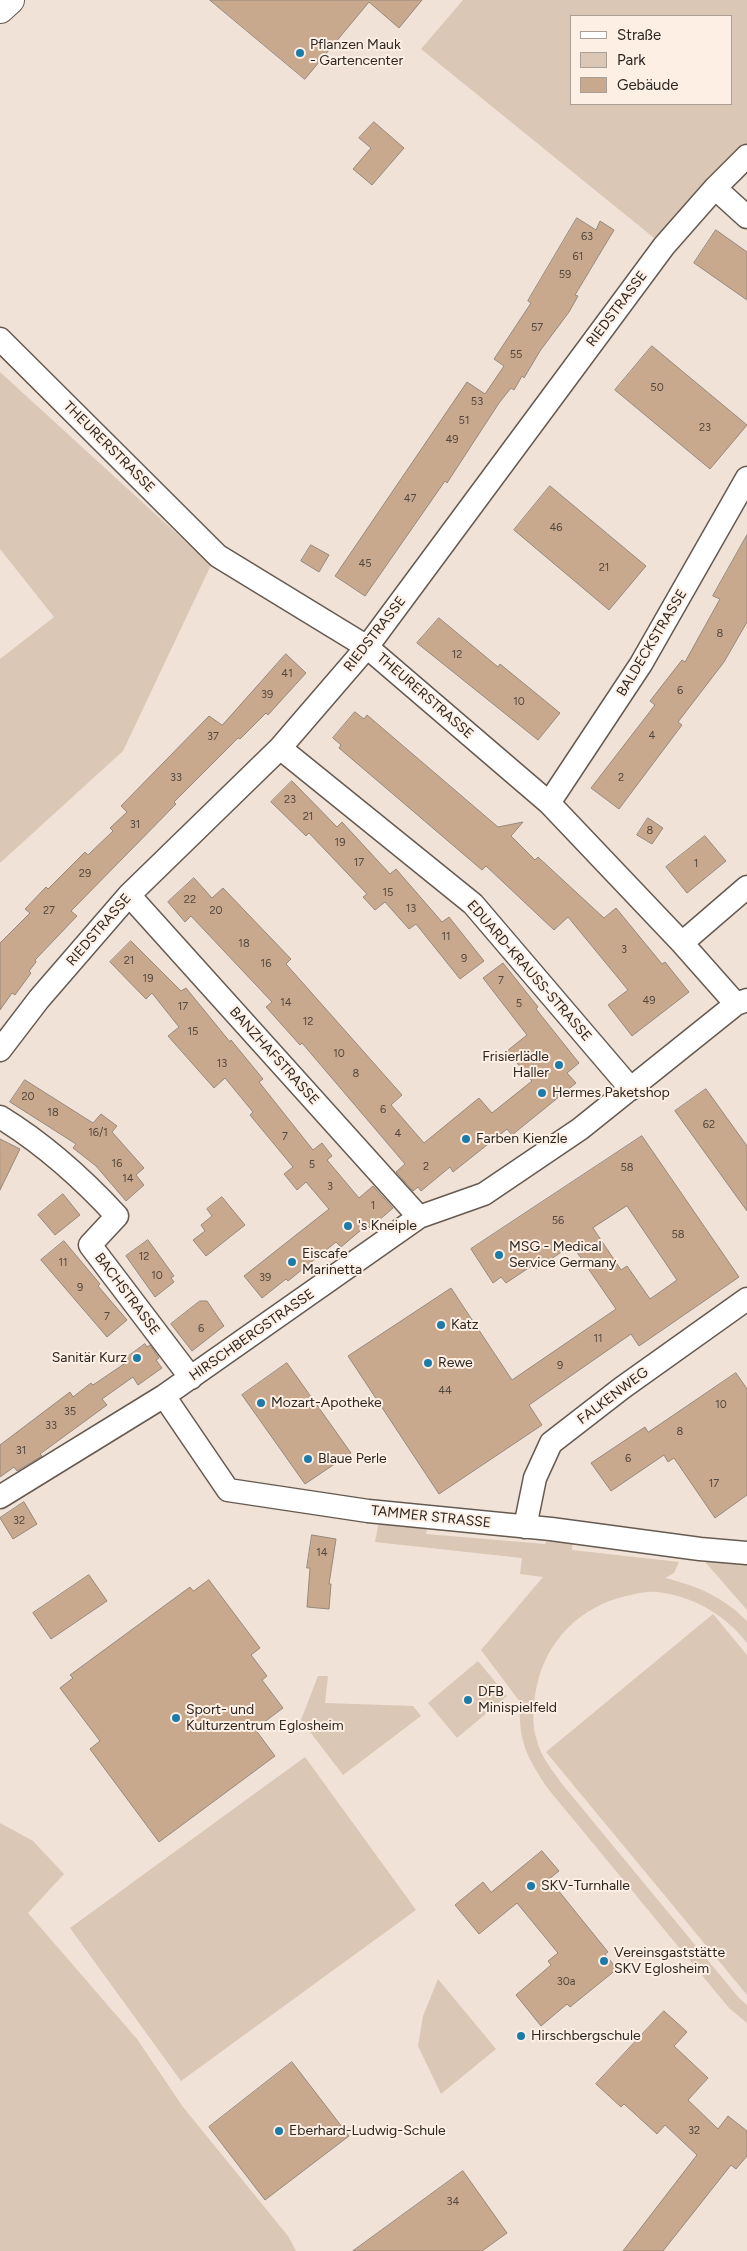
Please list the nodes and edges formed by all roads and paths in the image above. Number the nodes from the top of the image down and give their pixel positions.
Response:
1 (10, 0) edge
2 (0, 10) edge
3 (747, 156) edge
4 (715, 188) junction
5 (747, 217) edge
6 (0, 339) edge
7 (747, 478) edge
8 (367, 647) junction
9 (280, 748) junction
10 (549, 803) junction
11 (747, 886) edge
12 (129, 895) junction
13 (682, 943) junction
14 (742, 1002) edge
15 (0, 1050) edge
16 (631, 1089) junction
17 (0, 1117) edge
18 (418, 1217) junction
19 (747, 1299) edge
20 (191, 1378) junction
21 (164, 1396) junction
22 (0, 1497) edge
23 (525, 1526) junction
24 (747, 1553) edge

1 - 2 main road
3 - 4 street, RIEDSTRASSE
4 - 5 street
4 - 8 street, RIEDSTRASSE
6 - 8 street, THEURERSTRASSE
7 - 10 street, BALDECKSTRASSE
8 - 9 street, RIEDSTRASSE
8 - 10 street, THEURERSTRASSE
9 - 12 street, RIEDSTRASSE
9 - 16 street, EDUARD-KRAUSS-STRASSE
10 - 13 street, THEURERSTRASSE
11 - 13 street
12 - 15 street, RIEDSTRASSE
12 - 18 street, BANZHAFSTRASSE
13 - 14 street, THEURERSTRASSE
14 - 16 street, HIRSCHBERGSTRASSE
16 - 18 street, HIRSCHBERGSTRASSE
17 - 20 street, BACHSTRASSE
18 - 20 street, HIRSCHBERGSTRASSE
19 - 23 street, FALKENWEG
20 - 21 street, HIRSCHBERGSTRASSE
21 - 22 street, HIRSCHBERGSTRASSE
21 - 23 street, TAMMER STRASSE
23 - 24 street, TAMMER STRASSE

